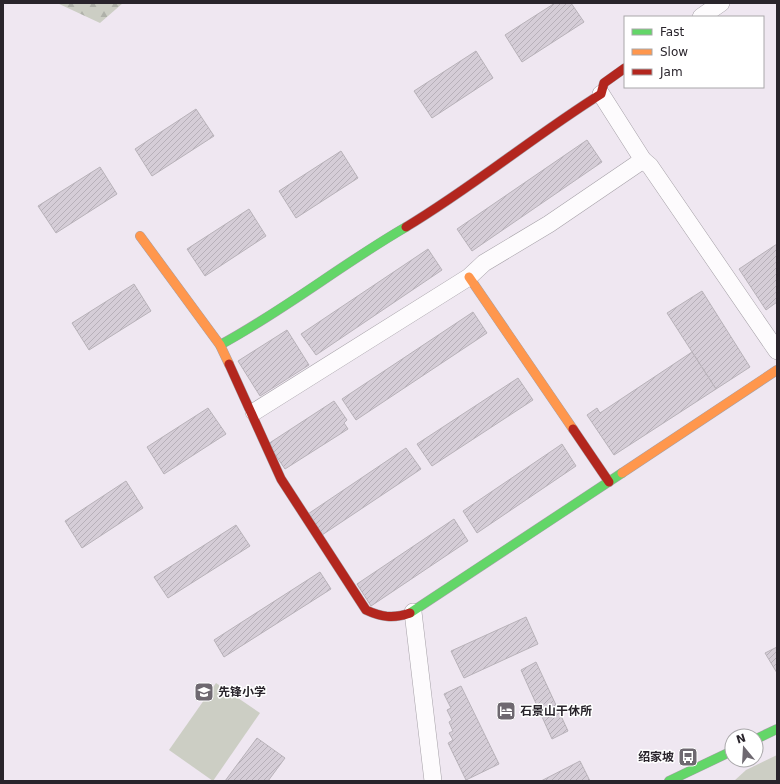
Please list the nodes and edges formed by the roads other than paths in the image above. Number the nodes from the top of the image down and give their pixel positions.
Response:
1 (721, 3) edge
2 (702, 16) edge
3 (624, 69) edge
4 (601, 94) junction
5 (643, 160) junction
6 (140, 236) dead end
7 (469, 277) junction
8 (220, 345) junction
9 (777, 351) edge
10 (777, 370) edge
11 (254, 412) dead end
12 (609, 482) junction
13 (412, 612) junction
14 (777, 729) edge
15 (764, 736) edge
16 (724, 755) edge
17 (433, 781) edge
18 (669, 781) edge

1 - 2 street
3 - 4 street
4 - 5 street
4 - 8 street
5 - 7 street
5 - 9 street
6 - 8 street
7 - 11 street
7 - 12 street
8 - 13 street
10 - 12 street
12 - 13 street
13 - 17 street
14 - 15 street
16 - 18 street

